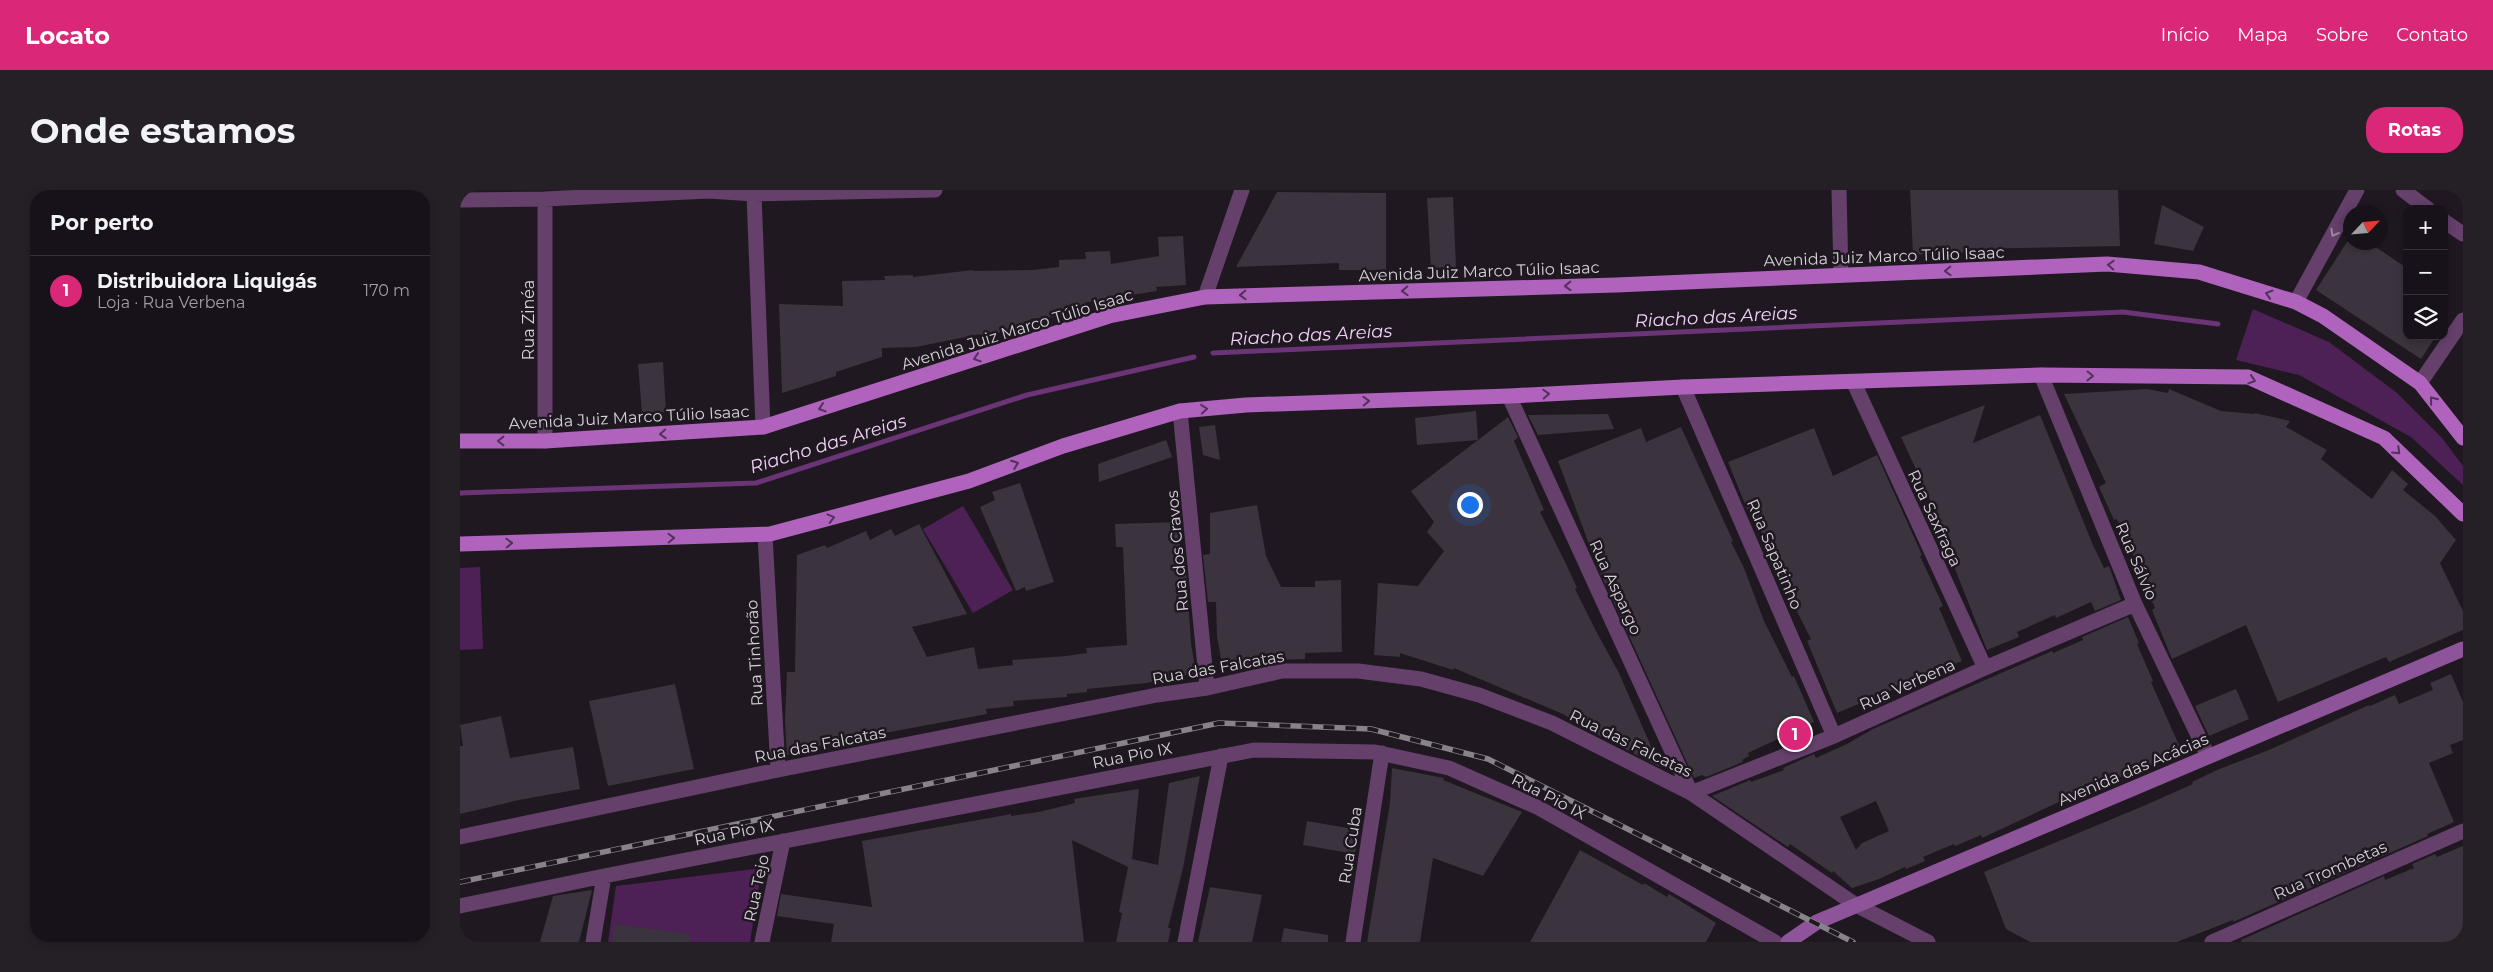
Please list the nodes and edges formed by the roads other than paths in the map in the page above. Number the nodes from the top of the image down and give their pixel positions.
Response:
1 (935, 190) edge
2 (1242, 190) edge
3 (1839, 190) edge
4 (2358, 190) edge
5 (2403, 190) edge
6 (889, 191) edge
7 (754, 194) junction
8 (545, 199) junction
9 (460, 200) edge
10 (2423, 205) edge
11 (2448, 223) edge
12 (2463, 234) edge
13 (1841, 275) junction
14 (1205, 297) junction
15 (2296, 302) junction
16 (2463, 320) edge
17 (2041, 375) junction
18 (1854, 383) junction
19 (2420, 383) junction
20 (1683, 387) junction
21 (1509, 396) junction
22 (1180, 411) junction
23 (763, 427) junction
24 (2463, 438) edge
25 (460, 441) edge
26 (545, 441) junction
27 (2463, 514) edge
28 (765, 535) junction
29 (460, 544) edge
30 (2136, 604) junction
31 (2463, 649) edge
32 (1985, 668) junction
33 (1207, 688) junction
34 (1834, 736) junction
35 (1382, 753) junction
36 (1221, 756) junction
37 (2208, 756) junction
38 (778, 770) junction
39 (1691, 793) junction
40 (2463, 831) edge
41 (460, 837) edge
42 (783, 840) junction
43 (604, 876) junction
44 (1856, 905) junction
45 (460, 906) edge
46 (593, 942) edge
47 (762, 942) edge
48 (1185, 942) edge
49 (1353, 942) edge
50 (1775, 942) edge
51 (1788, 942) edge
52 (1928, 942) edge
53 (2212, 942) edge

1 - 6 street
2 - 14 street
3 - 13 street
4 -> 15 street
5 - 10 street
6 - 7 street
7 - 8 street
7 - 23 street
8 - 9 street
8 - 26 street, Rua Zinéa
11 - 12 street
13 -> 14 main road, Avenida Juiz Marco Túlio Isaac
15 -> 13 main road, Avenida Juiz Marco Túlio Isaac
14 -> 23 main road, Avenida Juiz Marco Túlio Isaac
15 - 19 main road, Avenida Juiz Marco Túlio Isaac
16 - 19 street
17 - 18 main road
17 -> 27 main road
17 - 30 street, Rua Sálvio
18 - 20 main road
18 - 32 street, Rua Saxfraga
24 -> 19 main road, Avenida Juiz Marco Túlio Isaac
21 -> 20 main road
20 - 34 street, Rua Sapatinho
22 -> 21 main road
21 - 39 street, Rua Aspargo
28 -> 22 main road
22 - 33 street, Rua dos Cravos
23 -> 26 main road, Avenida Juiz Marco Túlio Isaac
26 -> 25 main road, Avenida Juiz Marco Túlio Isaac
29 -> 28 main road
28 - 38 street, Rua Tinhorão
30 - 32 street, Rua Verbena
30 - 37 street, Rua Sálvio
31 - 37 main road, Avenida das Acácias
32 - 34 street, Rua Verbena
33 - 38 street, Rua das Falcatas
33 - 39 street, Rua das Falcatas
34 - 39 street, Rua Verbena
35 - 36 street, Rua Pio IX
35 - 49 street, Rua Cuba
35 - 50 street, Rua Pio IX
36 - 42 street, Rua Pio IX
36 - 48 street
37 - 44 main road, Avenida das Acácias
38 - 41 street, Rua das Falcatas
39 - 44 street, Rua das Falcatas
40 - 53 street, Rua Trombetas
42 - 43 street, Rua Pio IX
42 - 47 street, Rua Tejo
43 - 45 street, Rua Pio IX
43 - 46 street
44 - 51 main road, Avenida das Acácias
44 - 52 street, Rua das Falcatas

